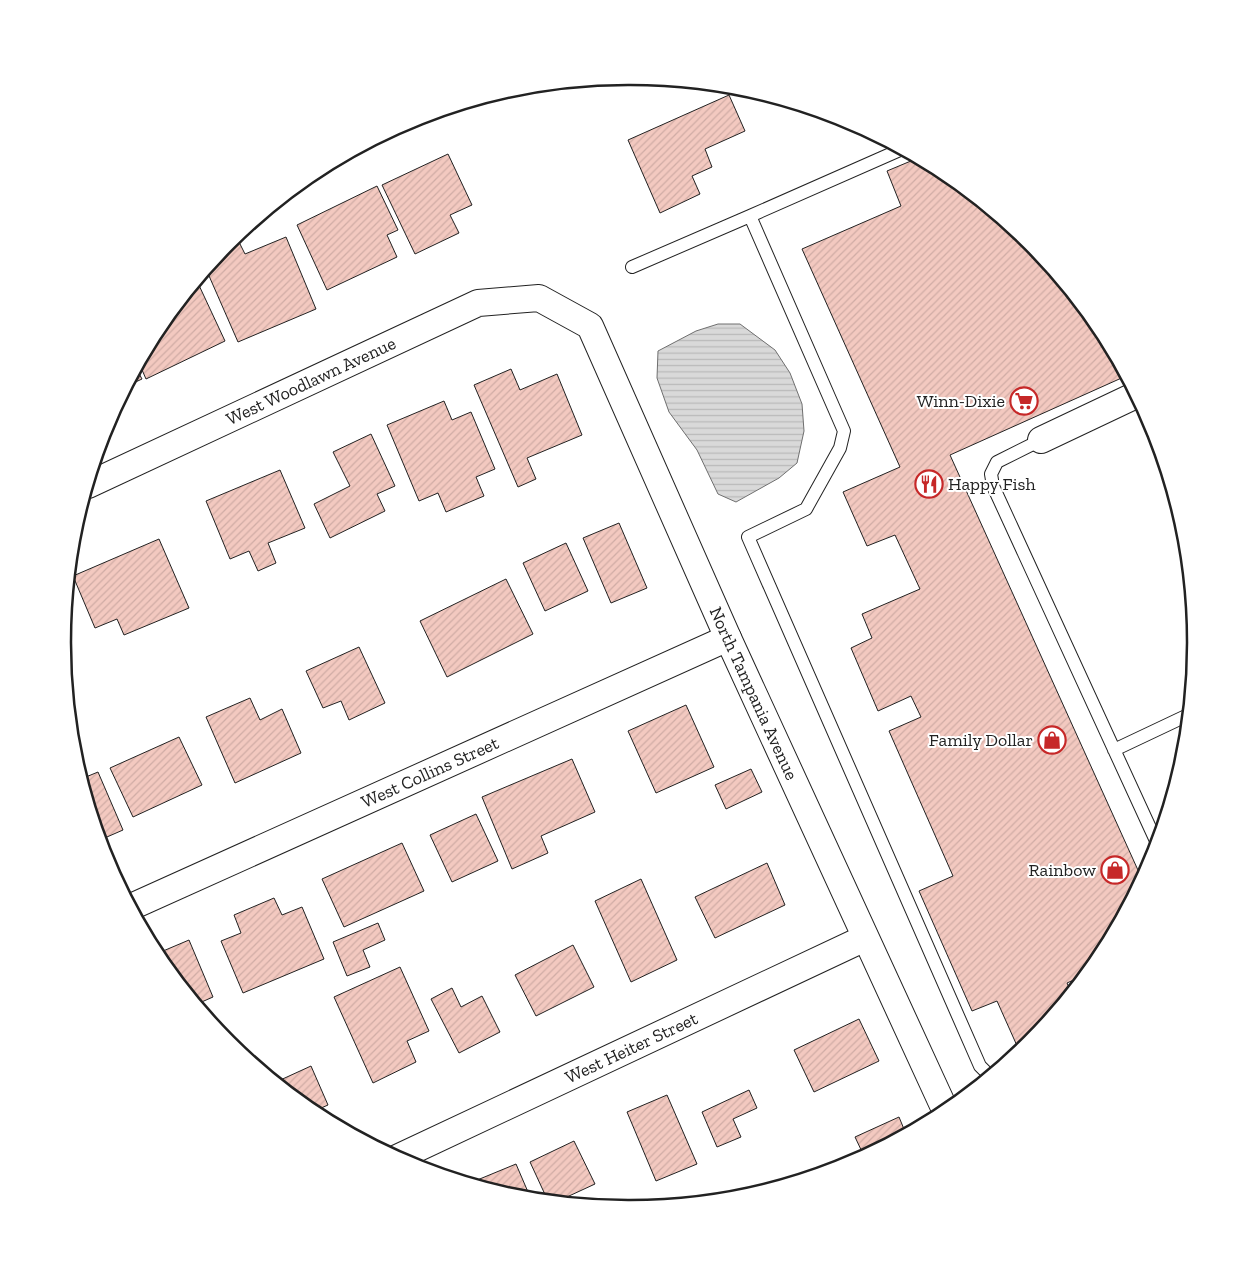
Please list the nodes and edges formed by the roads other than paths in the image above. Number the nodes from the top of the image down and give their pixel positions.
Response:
1 (895, 152) edge
2 (750, 216) junction
3 (632, 267) dead end
4 (539, 298) joint
5 (1130, 398) edge
6 (1041, 440) joint
7 (95, 482) edge
8 (728, 638) junction
9 (1181, 718) edge
10 (1114, 750) junction
11 (1153, 833) edge
12 (137, 904) edge
13 (865, 938) junction
14 (985, 1071) edge
15 (942, 1104) edge
16 (406, 1154) edge

1 - 2 lane
2 - 3 lane
2 - 14 lane
4 - 7 street, West Woodlawn Avenue
4 - 8 street, North Tampania Avenue
5 - 6 street
6 - 10 lane
8 - 12 street, West Collins Street
8 - 13 street, North Tampania Avenue
9 - 10 lane
10 - 11 lane
13 - 15 street, North Tampania Avenue
13 - 16 street, West Heiter Street

